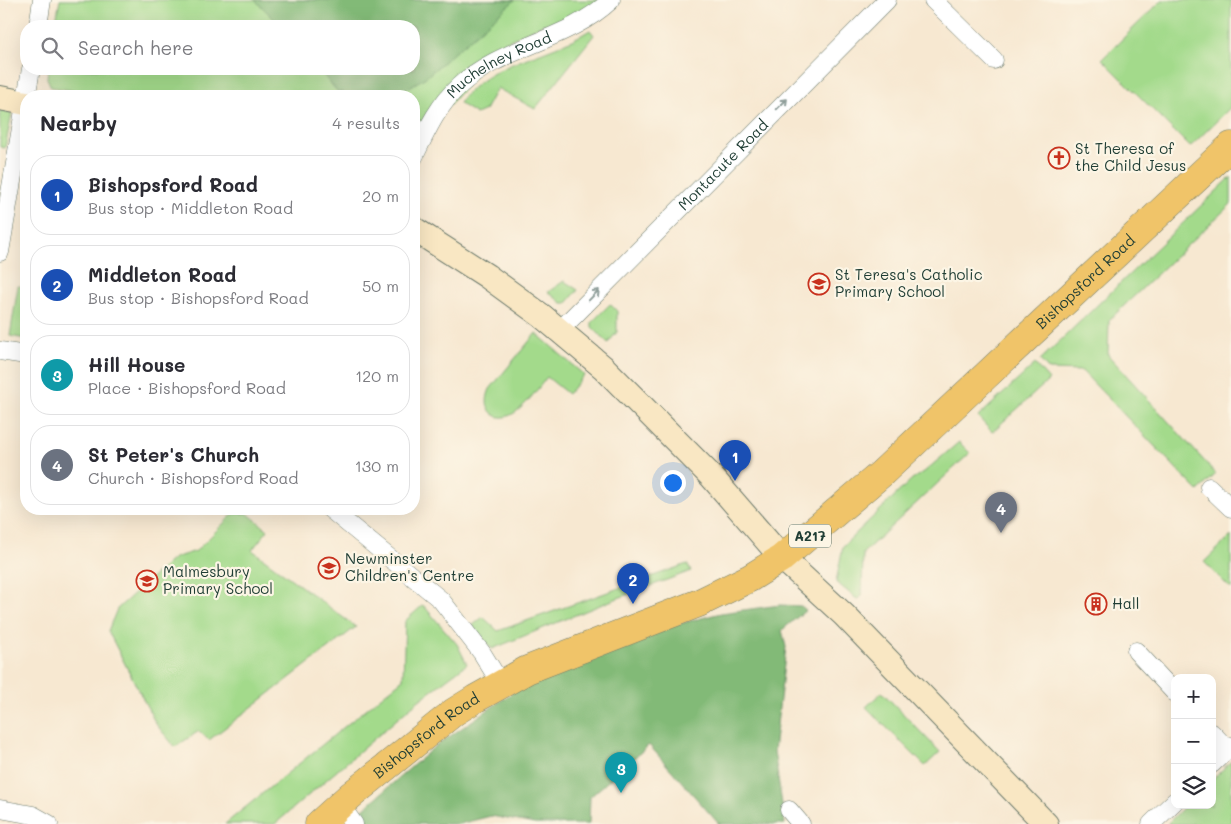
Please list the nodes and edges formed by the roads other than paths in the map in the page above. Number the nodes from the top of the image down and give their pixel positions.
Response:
1 (42, 0) edge
2 (611, 0) edge
3 (887, 0) edge
4 (933, 0) edge
5 (39, 20) edge
6 (994, 60) dead end
7 (29, 75) edge
8 (28, 90) edge
9 (0, 98) edge
10 (20, 102) edge
11 (20, 137) edge
12 (420, 146) edge
13 (1231, 146) edge
14 (420, 233) edge
15 (0, 252) edge
16 (560, 330) junction
17 (0, 351) edge
18 (20, 354) edge
19 (1209, 487) dead end
20 (1231, 508) edge
21 (337, 515) edge
22 (782, 558) junction
23 (1136, 651) dead end
24 (501, 684) junction
25 (1171, 688) edge
26 (1216, 737) edge
27 (1229, 748) edge
28 (1216, 760) edge
29 (1171, 805) edge
30 (0, 809) edge
31 (789, 810) dead end
32 (347, 815) edge
33 (50, 824) edge
34 (319, 824) edge
35 (801, 824) edge
36 (1046, 824) edge
37 (1151, 824) edge

1 - 5 street
2 - 12 street, Muchelney Road
16 -> 3 street, Montacute Road
4 - 6 street
7 - 8 street
9 - 10 street
11 - 15 street
13 - 22 main road, Bishopsford Road / A217
14 - 16 street
16 - 22 street
17 - 18 street
19 - 20 street
21 - 24 street
22 - 24 main road, Bishopsford Road / A217
22 - 36 street
23 - 25 street
24 - 32 main road, Bishopsford Road / A217
26 - 27 street
27 - 28 street
29 - 37 street
30 - 33 street
31 - 35 street
32 - 34 main road, Bishopsford Road / A217

